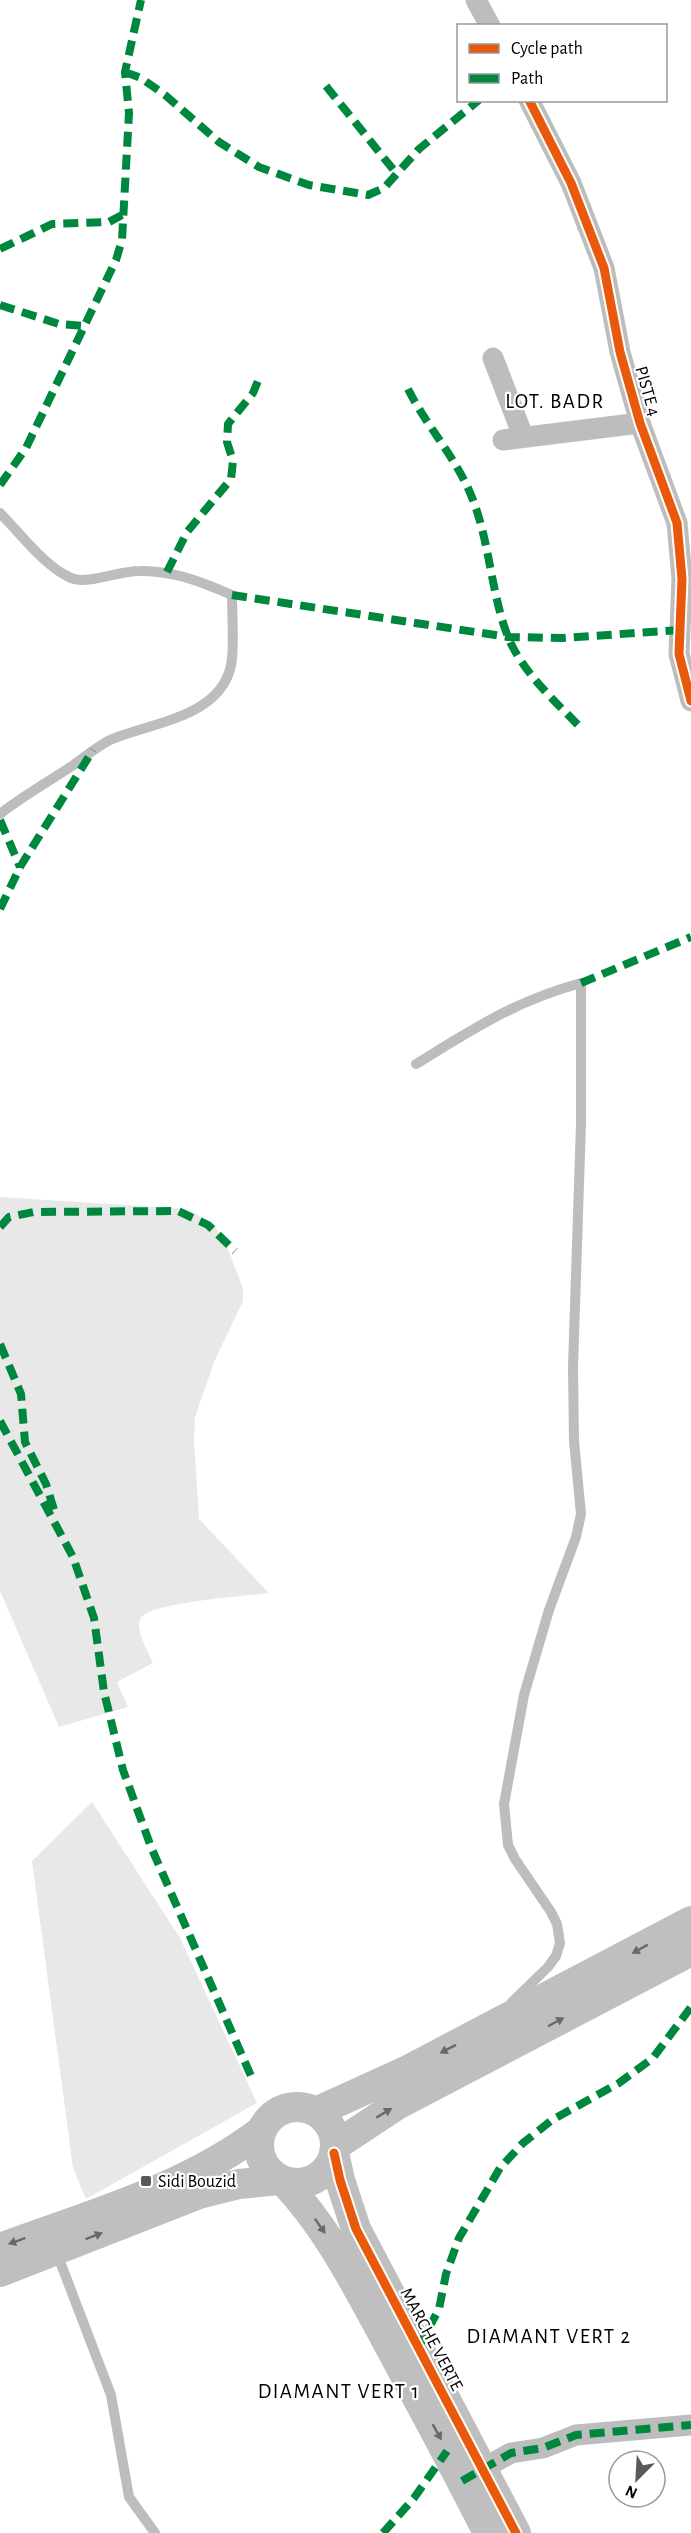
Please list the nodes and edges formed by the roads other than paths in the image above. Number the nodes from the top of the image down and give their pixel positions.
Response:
1 (476, 0) edge
2 (489, 24) edge
3 (530, 102) edge
4 (493, 358) dead end
5 (640, 423) junction
6 (0, 513) edge
7 (691, 701) edge
8 (0, 814) edge
9 (416, 1064) dead end
10 (691, 1921) edge
11 (691, 1951) edge
12 (482, 2032) junction
13 (316, 2112) junction
14 (261, 2131) junction
15 (335, 2150) junction
16 (281, 2180) junction
17 (0, 2248) edge
18 (56, 2251) junction
19 (0, 2272) edge
20 (691, 2425) edge
21 (472, 2475) junction
22 (155, 2533) edge
23 (488, 2533) edge
24 (516, 2533) edge

1 - 2 street
3 - 5 street, PISTE 4
4 - 5 street
5 - 7 street, PISTE 4
6 - 8 lane
9 - 12 lane
10 -> 12 main road
15 -> 11 main road
12 -> 13 main road
13 - 14 main road
13 - 15 main road
14 - 16 main road
14 -> 17 main road
15 - 16 main road
15 - 21 main road, MARCHE VERTE
18 -> 16 main road
16 -> 21 main road, MARCHE VERTE
18 - 19 main road
18 - 22 lane
20 - 21 street
21 - 23 main road, MARCHE VERTE
21 - 24 main road, MARCHE VERTE

